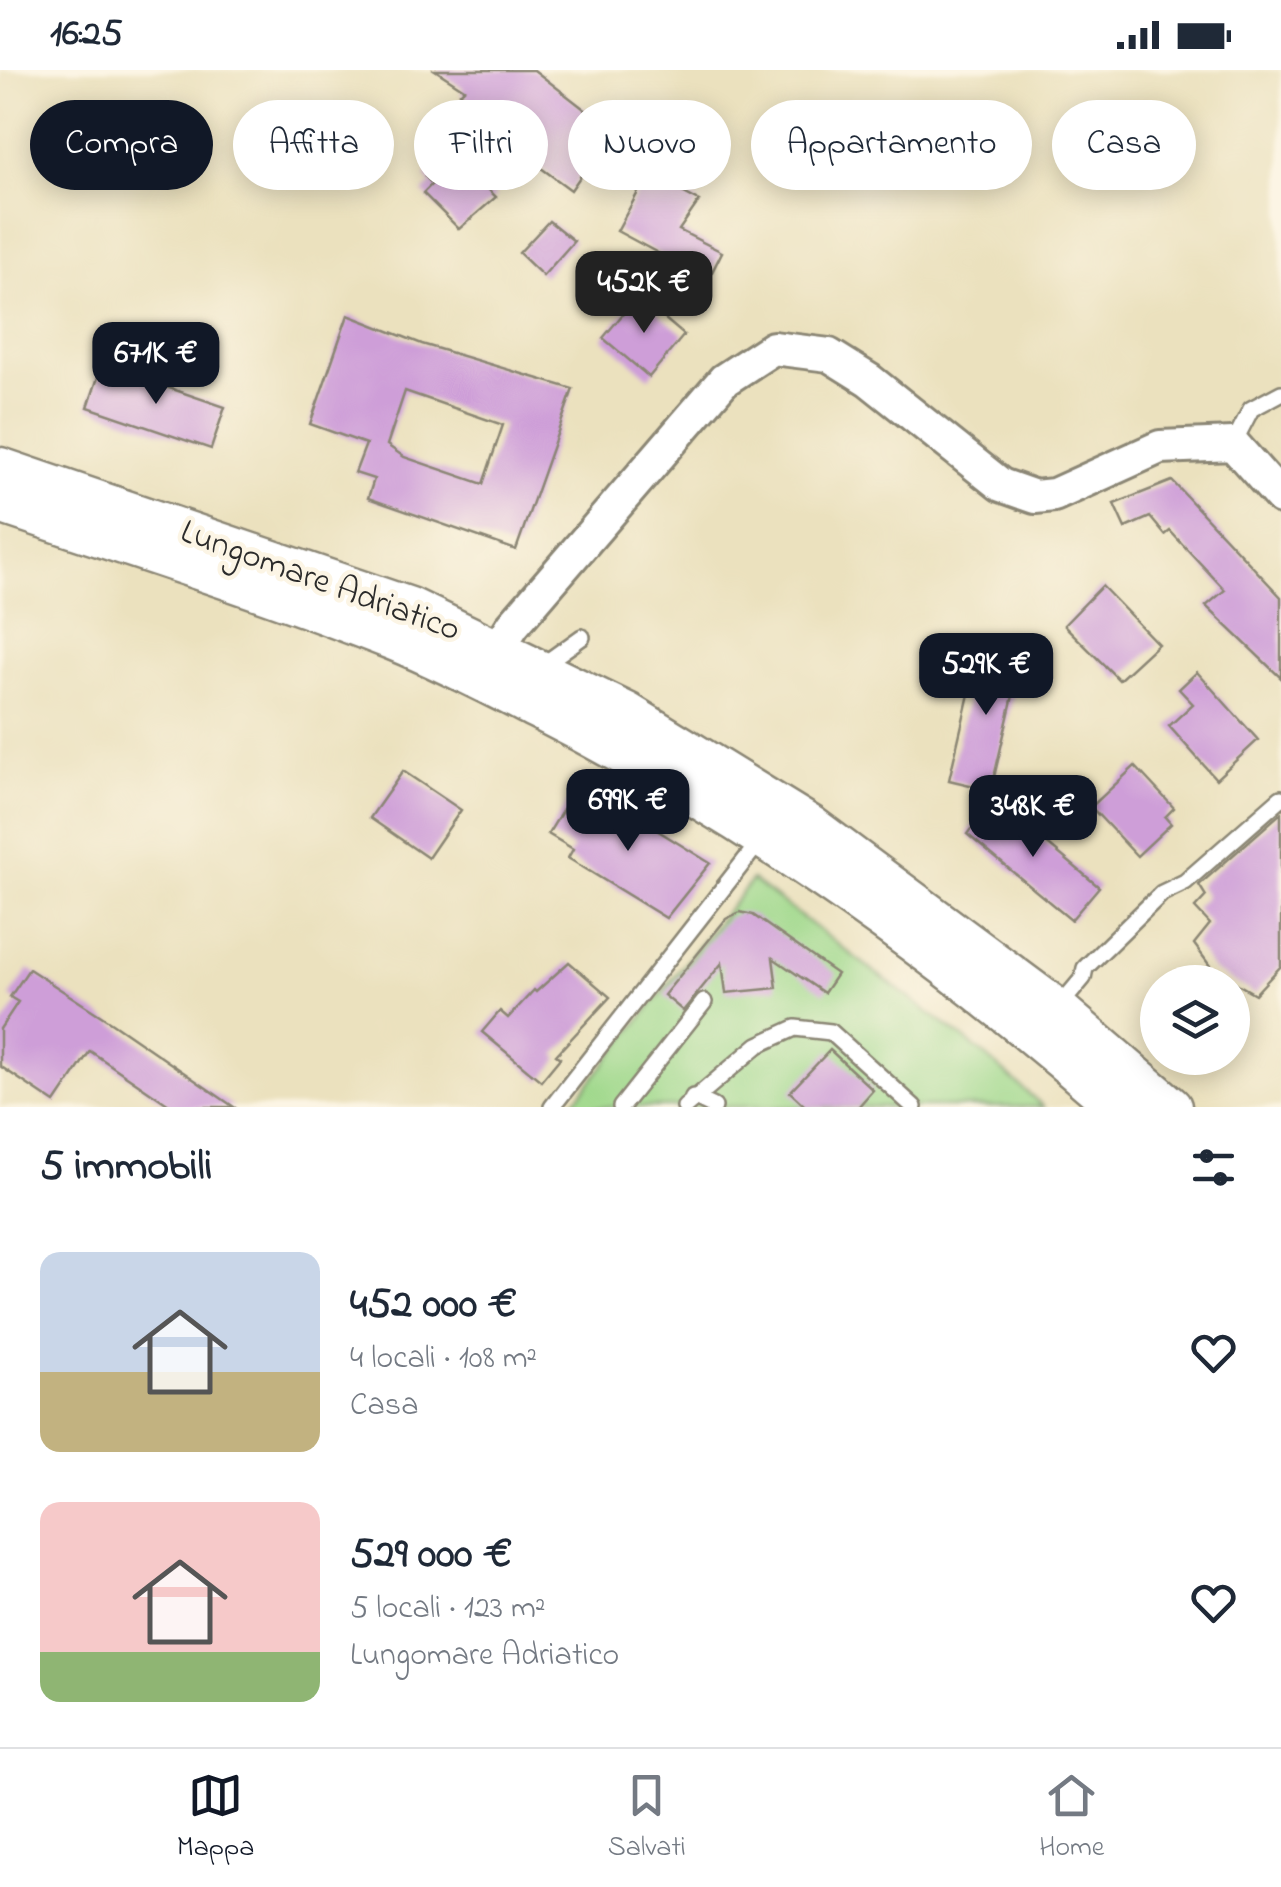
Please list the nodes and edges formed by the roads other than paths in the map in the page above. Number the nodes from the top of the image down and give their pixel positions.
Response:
1 (1281, 393) edge
2 (1233, 444) junction
3 (0, 468) edge
4 (1281, 498) edge
5 (0, 503) edge
6 (582, 637) dead end
7 (487, 664) junction
8 (537, 670) junction
9 (1281, 798) edge
10 (776, 825) junction
11 (704, 1002) dead end
12 (1057, 1009) junction
13 (1012, 1018) junction
14 (689, 1102) edge
15 (552, 1107) edge
16 (621, 1107) edge
17 (714, 1107) edge
18 (914, 1107) edge
19 (1118, 1107) edge
20 (1171, 1107) edge

1 - 2 lane
2 - 4 street
2 - 7 street
3 - 7 street, Lungomare Adriatico
5 - 7 street, Lungomare Adriatico
6 - 8 lane
7 - 8 street, Lungomare Adriatico
7 - 10 street, Lungomare Adriatico
8 - 10 street, Lungomare Adriatico
9 - 12 lane
10 - 12 street, Lungomare Adriatico
10 - 13 street, Lungomare Adriatico
10 - 15 lane
11 - 16 lane
12 - 13 lane
12 - 20 street, Lungomare Adriatico
13 - 19 street, Lungomare Adriatico
14 - 17 lane
14 - 18 lane

